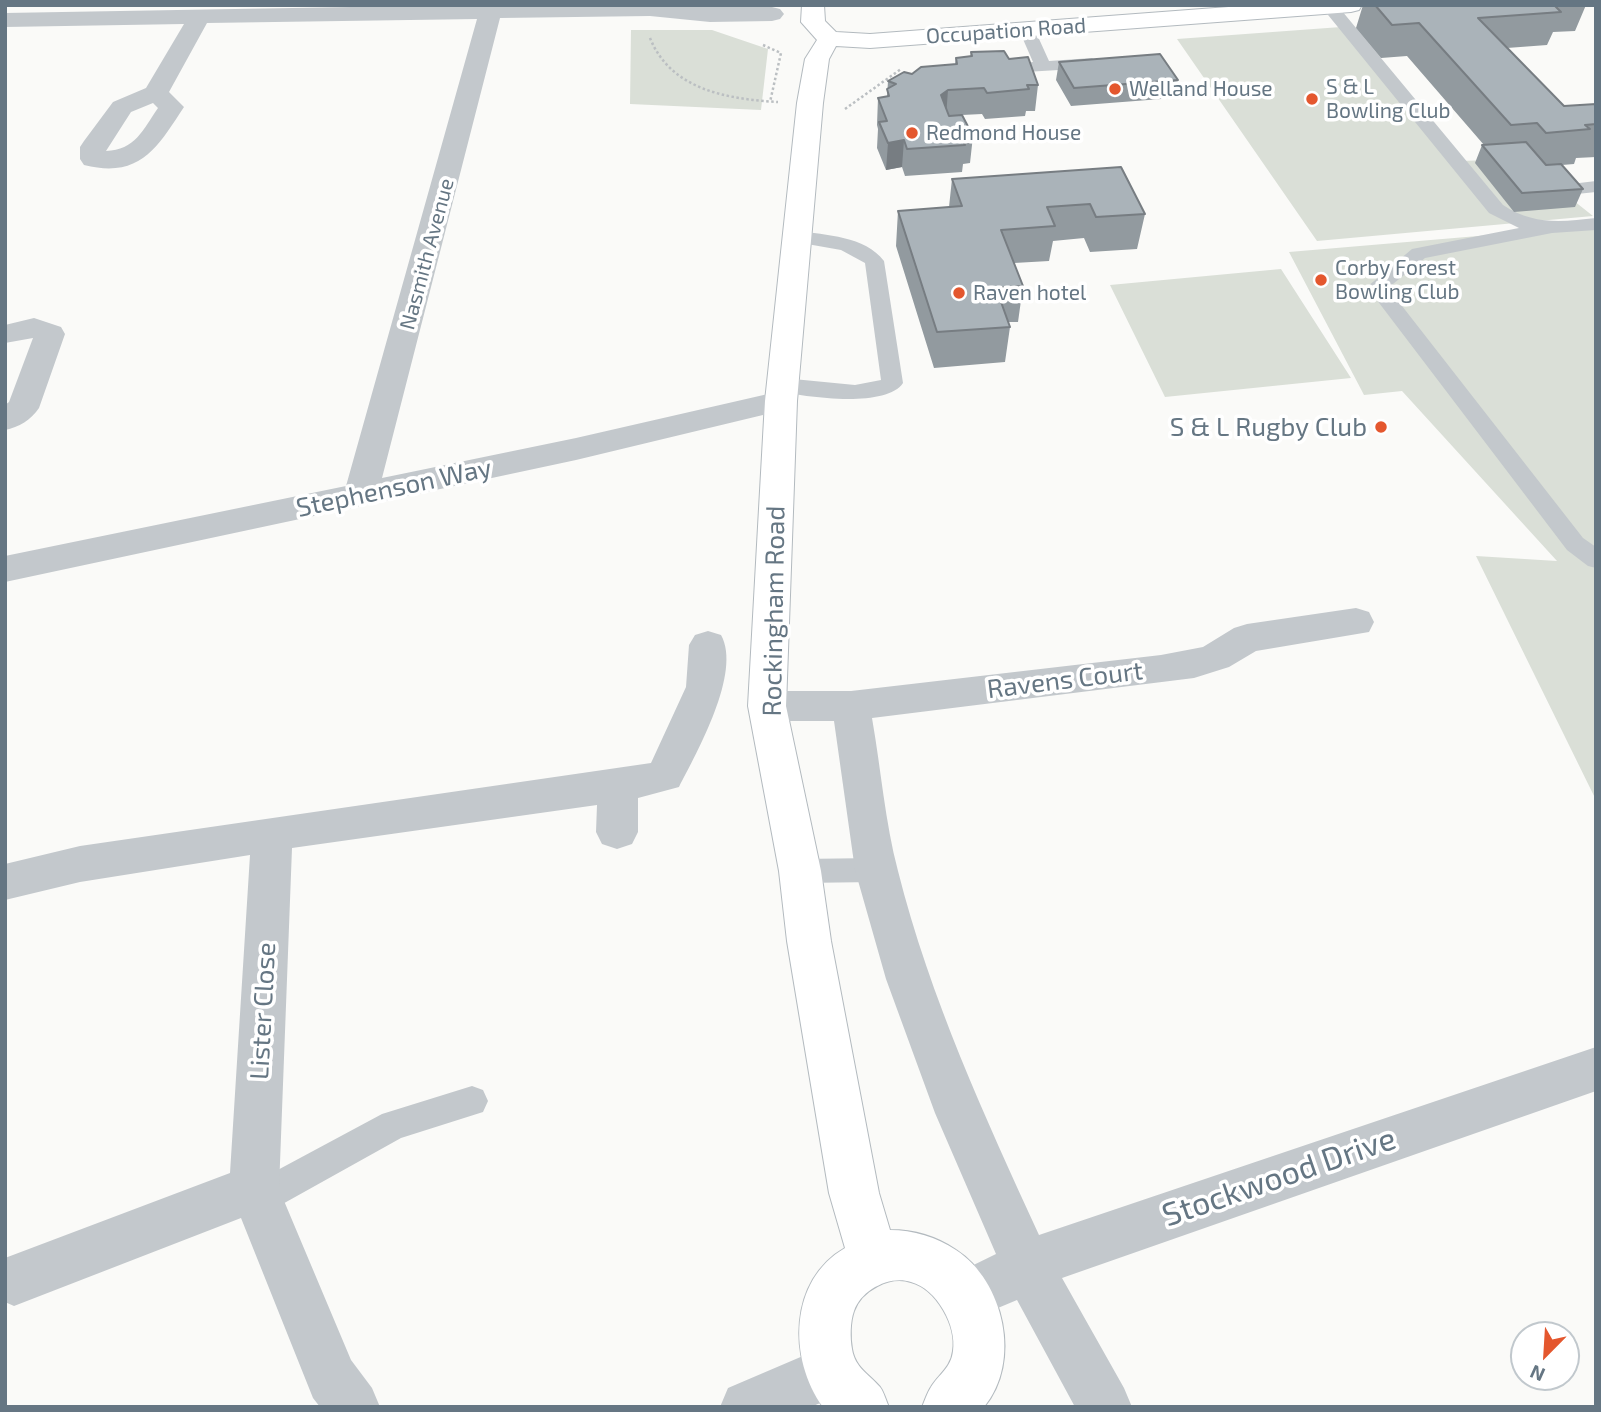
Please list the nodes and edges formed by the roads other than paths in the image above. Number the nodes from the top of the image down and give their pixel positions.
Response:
1 (813, 5) edge
2 (1340, 6) edge
3 (1235, 9) edge
4 (480, 10) edge
5 (748, 10) edge
6 (772, 14) dead end
7 (200, 16) junction
8 (5, 20) edge
9 (1027, 30) junction
10 (829, 39) junction
11 (1110, 62) edge
12 (1043, 66) junction
13 (976, 71) edge
14 (156, 93) dead end
15 (1596, 186) edge
16 (1577, 188) edge
17 (1596, 224) edge
18 (1546, 229) junction
19 (797, 237) junction
20 (5, 334) edge
21 (782, 393) junction
22 (5, 420) edge
23 (361, 495) junction
24 (1596, 559) edge
25 (5, 569) edge
26 (1356, 622) dead end
27 (708, 645) dead end
28 (767, 706) junction
29 (851, 706) junction
30 (618, 786) junction
31 (617, 832) dead end
32 (272, 834) junction
33 (876, 870) junction
34 (800, 871) junction
35 (5, 882) edge
36 (1596, 1069) edge
37 (472, 1101) dead end
38 (256, 1194) junction
39 (874, 1259) junction
40 (1026, 1265) junction
41 (8, 1284) edge
42 (967, 1295) junction
43 (846, 1389) edge
44 (957, 1404) edge
45 (353, 1407) edge
46 (747, 1407) edge
47 (1105, 1407) edge

1 - 10 street
2 - 3 street, Occupation Road
2 - 18 lane
3 - 9 street, Occupation Road
4 - 5 street
4 - 7 street
4 - 23 street, Nasmith Avenue
5 - 6 street
7 - 8 street
7 - 14 street
9 - 10 street, Occupation Road
9 - 12 lane
10 - 19 street, Rockingham Road
11 - 12 lane
12 - 13 lane
15 - 16 lane
17 - 18 lane
18 - 24 lane
19 - 21 street, Rockingham Road
19 - 21 lane
20 - 22 street
21 - 23 street, Stephenson Way
21 - 28 street, Rockingham Road
23 - 25 street, Stephenson Way
26 - 29 street, Ravens Court
27 - 30 street
28 - 29 street, Ravens Court
28 - 34 street, Rockingham Road
29 - 33 street
30 - 31 street
30 - 32 street
32 - 35 street
32 - 38 street, Lister Close
33 - 34 lane
33 - 40 street
34 - 39 street, Rockingham Road
36 - 40 street, Stockwood Drive
37 - 38 lane
38 - 41 street
38 - 45 street, Lister Close
39 - 42 street
39 - 43 street
40 - 42 street, Stockwood Drive
40 - 47 street
42 - 44 street
43 - 46 street

